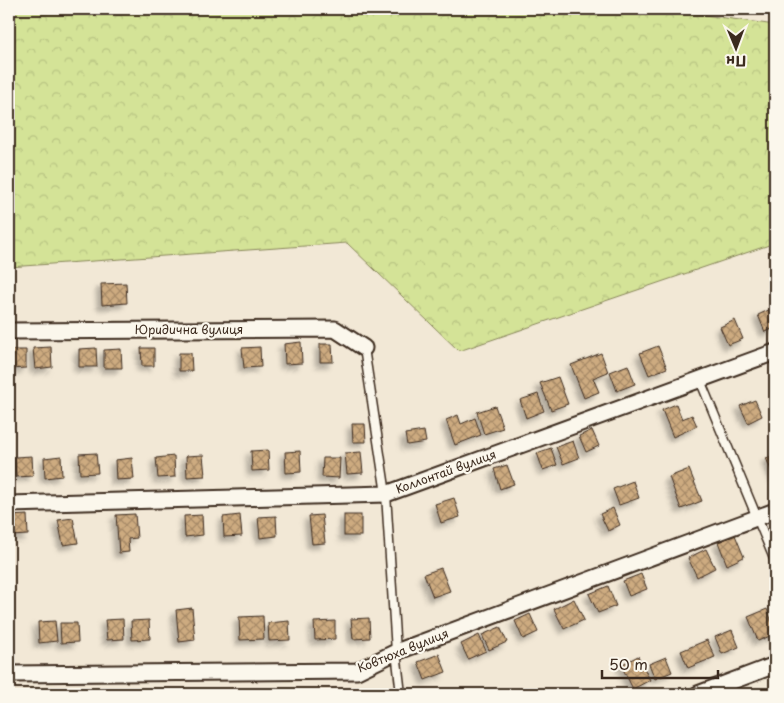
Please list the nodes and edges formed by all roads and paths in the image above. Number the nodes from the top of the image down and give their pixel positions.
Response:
1 (9, 331) edge
2 (364, 348) joint
3 (775, 352) edge
4 (700, 380) junction
5 (386, 494) junction
6 (9, 504) edge
7 (775, 510) edge
8 (757, 517) junction
9 (775, 561) edge
10 (396, 652) junction
11 (775, 665) edge
12 (9, 674) edge
13 (401, 694) edge
14 (698, 694) edge

1 - 2 street, Юридична вулиця
2 - 5 lane
3 - 4 street, Коллонтай вулиця
4 - 5 street, Коллонтай вулиця
4 - 8 lane
5 - 6 street, Коллонтай вулиця
5 - 10 lane
7 - 8 street, Ковтюха вулиця
8 - 9 lane
8 - 10 street, Ковтюха вулиця
10 - 12 street, Ковтюха вулиця
10 - 13 lane
11 - 14 street

